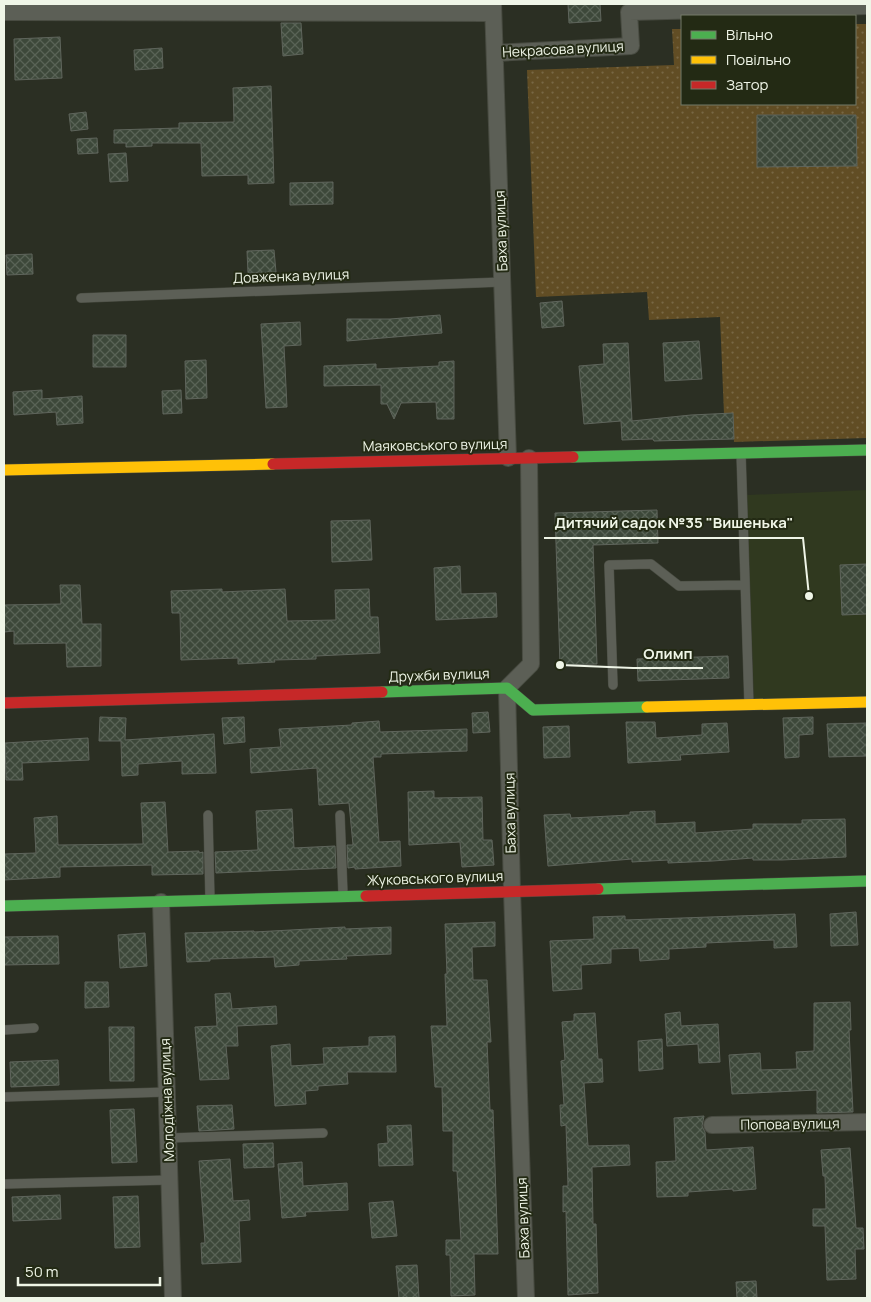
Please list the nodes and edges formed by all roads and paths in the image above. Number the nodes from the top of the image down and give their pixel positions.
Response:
1 (859, 5) edge
2 (493, 8) edge
3 (629, 8) edge
4 (4, 12) edge
5 (495, 52) junction
6 (502, 282) junction
7 (81, 298) dead end
8 (867, 450) edge
9 (742, 453) junction
10 (508, 458) junction
11 (529, 458) junction
12 (4, 470) edge
13 (745, 585) junction
14 (613, 685) dead end
15 (507, 688) junction
16 (867, 702) edge
17 (4, 703) edge
18 (749, 705) junction
19 (208, 815) dead end
20 (340, 815) dead end
21 (867, 881) edge
22 (512, 891) junction
23 (343, 896) junction
24 (210, 900) junction
25 (160, 902) junction
26 (4, 906) edge
27 (34, 1028) dead end
28 (4, 1030) edge
29 (167, 1092) junction
30 (4, 1097) edge
31 (867, 1122) edge
32 (712, 1125) dead end
33 (323, 1133) dead end
34 (168, 1138) junction
35 (170, 1180) junction
36 (4, 1184) edge
37 (173, 1298) edge
38 (526, 1298) edge

1 - 3 street, Некрасова вулиця
2 - 4 street
2 - 5 street, Баха вулиця
3 - 5 street, Некрасова вулиця
5 - 6 street, Баха вулиця
6 - 7 lane, Довженка вулиця
6 - 10 street, Баха вулиця
8 - 9 street, Маяковського вулиця
9 - 11 street, Маяковського вулиця
9 - 13 lane
10 - 11 street, Маяковського вулиця
10 - 12 street, Маяковського вулиця
11 - 15 street
13 - 14 lane
13 - 18 lane
15 - 17 street, Дружби вулиця
15 - 18 street, Дружби вулиця
15 - 22 street, Баха вулиця
16 - 18 street, Дружби вулиця
19 - 24 lane
20 - 23 lane
21 - 22 street, Жуковського вулиця
22 - 23 street, Жуковського вулиця
22 - 38 street, Баха вулиця
23 - 24 street, Жуковського вулиця
24 - 25 street, Жуковського вулиця
25 - 26 street, Жуковського вулиця
25 - 29 street, Молодіжна вулиця
27 - 28 lane
29 - 30 lane
29 - 34 street, Молодіжна вулиця
31 - 32 street, Попова вулиця
33 - 34 lane
34 - 35 street, Молодіжна вулиця
35 - 36 lane
35 - 37 street, Молодіжна вулиця

